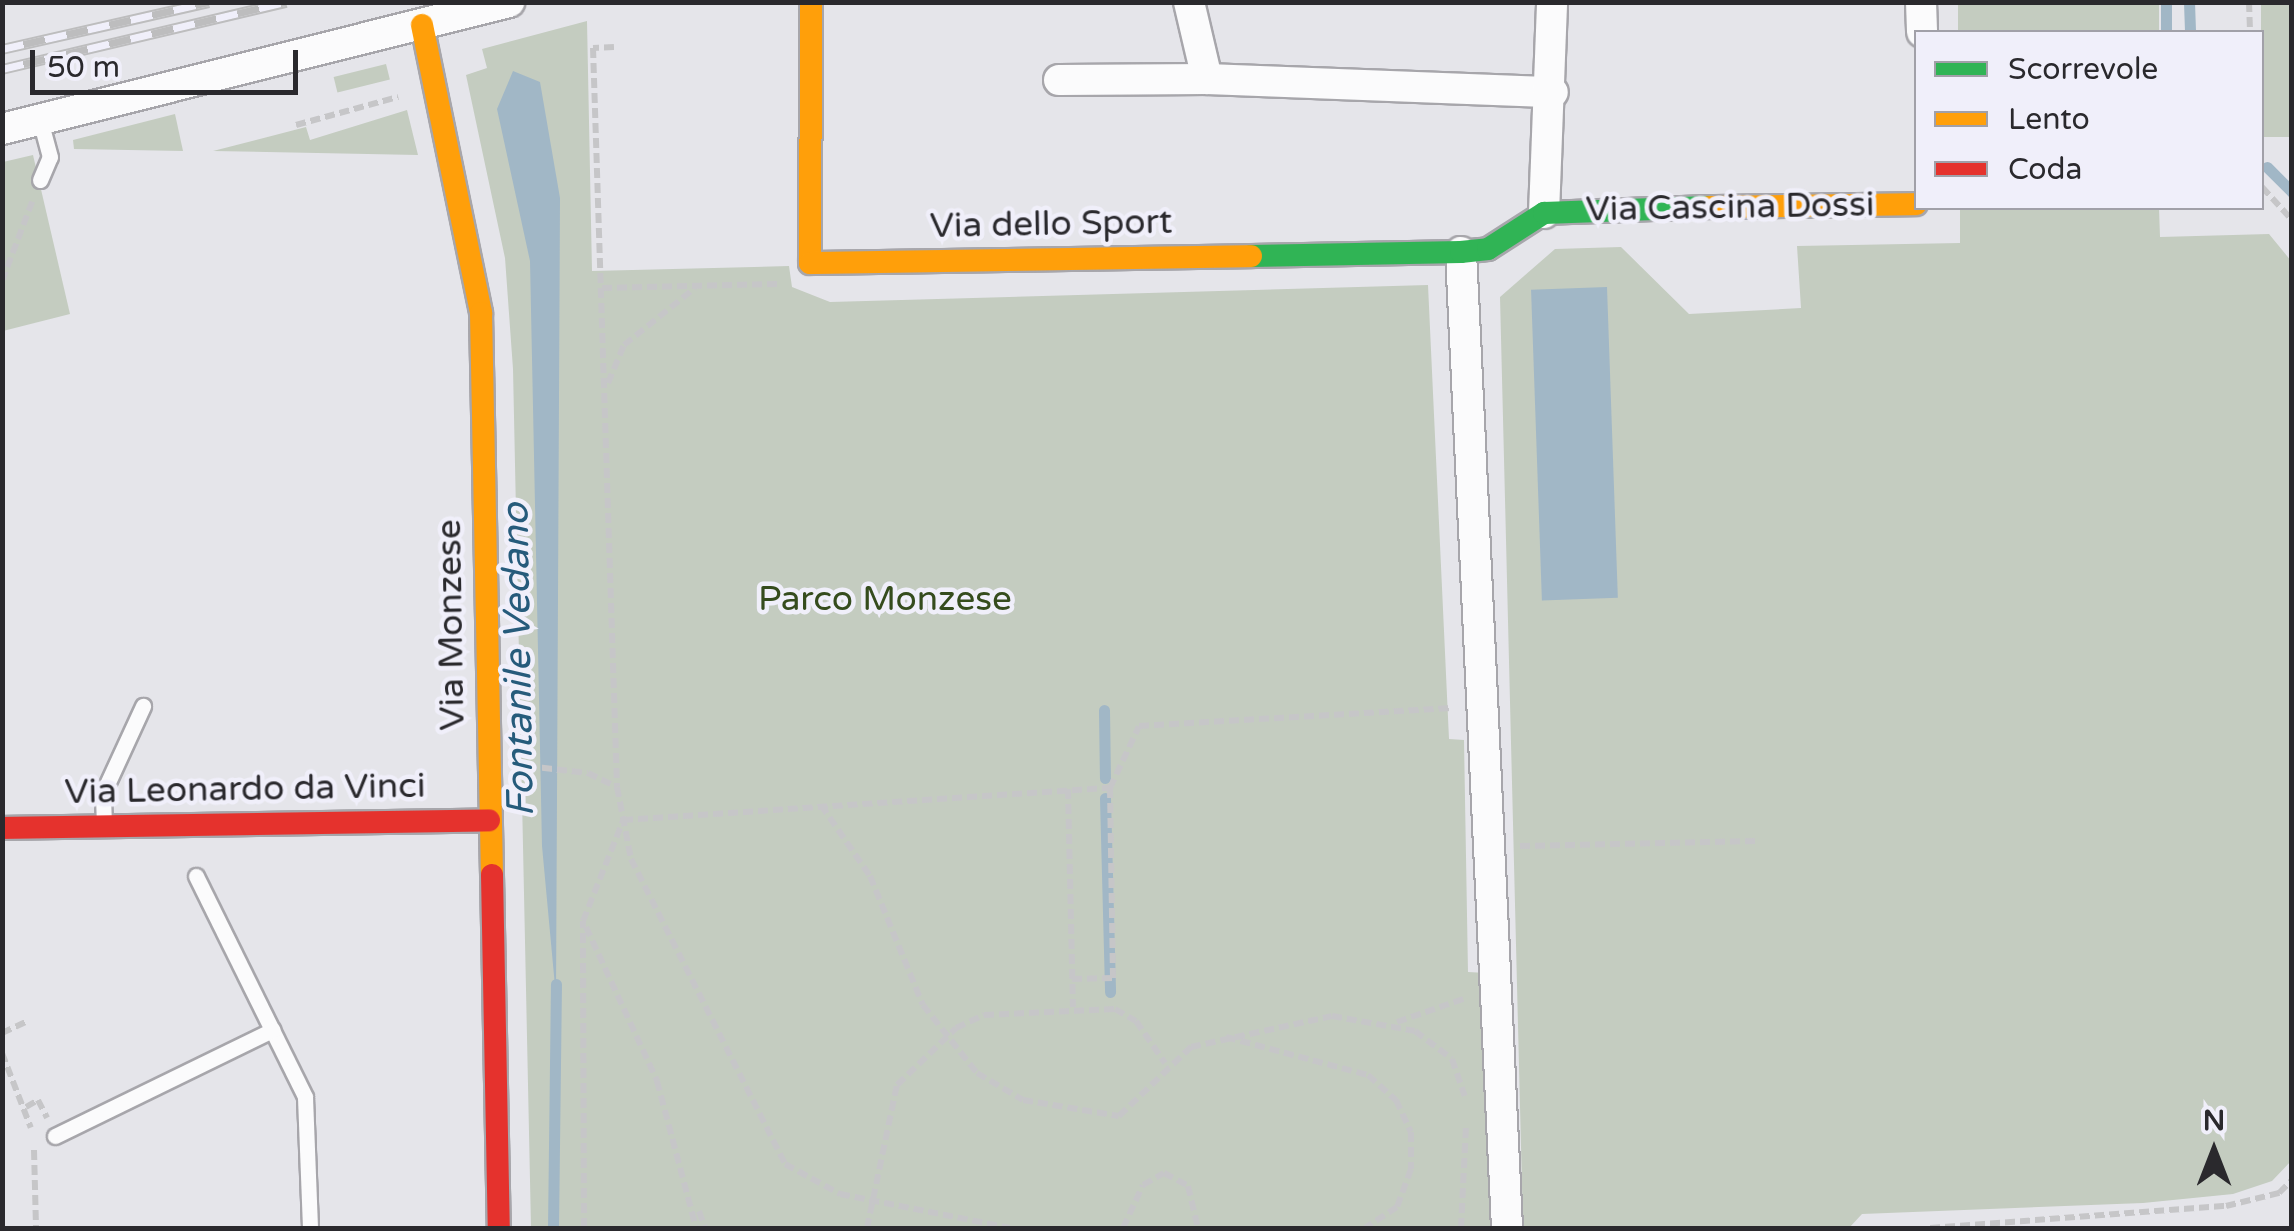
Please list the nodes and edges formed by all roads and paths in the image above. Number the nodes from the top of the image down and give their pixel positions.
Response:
1 (509, 2) edge
2 (811, 2) edge
3 (1188, 2) edge
4 (1552, 2) edge
5 (1922, 2) edge
6 (2249, 2) edge
7 (422, 25) junction
8 (1922, 30) edge
9 (2250, 30) edge
10 (614, 47) dead end
11 (1206, 79) junction
12 (1059, 80) dead end
13 (1553, 92) junction
14 (398, 97) dead end
15 (40, 119) junction
16 (296, 125) dead end
17 (2, 128) edge
18 (40, 180) joint
19 (2264, 188) edge
20 (1914, 204) edge
21 (1544, 213) junction
22 (2292, 220) edge
23 (1461, 252) junction
24 (2, 280) edge
25 (697, 286) dead end
26 (606, 389) junction
27 (143, 706) dead end
28 (1483, 706) junction
29 (518, 765) dead end
30 (617, 787) junction
31 (1110, 788) junction
32 (1068, 789) junction
33 (821, 805) junction
34 (489, 820) junction
35 (624, 820) junction
36 (104, 826) junction
37 (2, 828) edge
38 (1756, 841) dead end
39 (1489, 847) junction
40 (196, 876) dead end
41 (583, 921) junction
42 (1072, 979) junction
43 (1496, 988) junction
44 (1073, 1007) junction
45 (28, 1022) dead end
46 (1397, 1022) junction
47 (272, 1030) junction
48 (2, 1033) edge
49 (946, 1037) junction
50 (1225, 1037) junction
51 (1165, 1063) junction
52 (38, 1100) dead end
53 (26, 1107) dead end
54 (55, 1136) dead end
55 (2292, 1180) edge
56 (874, 1202) junction
57 (696, 1203) junction
58 (310, 1228) edge
59 (500, 1228) edge
60 (584, 1228) edge
61 (696, 1228) edge
62 (705, 1228) edge
63 (867, 1228) edge
64 (1010, 1228) edge
65 (1123, 1228) edge
66 (1198, 1228) edge
67 (1365, 1228) edge
68 (1461, 1228) edge
69 (1507, 1228) edge
70 (1930, 1228) edge

1 - 7 street
2 - 23 street, Via dello Sport
3 - 11 street
4 - 13 street
5 - 8 street
6 - 9 path
7 - 15 street
7 - 34 street, Via Monzese
10 - 26 path
11 - 12 street
11 - 13 street
13 - 21 street
14 - 16 path
15 - 17 street
15 - 18 lane
18 - 24 path
19 - 22 path
20 - 21 street, Via Cascina Dossi
21 - 23 street, Via dello Sport
23 - 28 street
25 - 26 path
26 - 30 path
27 - 36 lane
28 - 31 path
28 - 39 street
29 - 30 path
30 - 35 path
31 - 32 path
31 - 42 path
32 - 33 path
32 - 42 path
33 - 35 path
33 - 49 path
34 - 36 street, Via Leonardo da Vinci
34 - 59 street, Via Monzese
35 - 41 path
35 - 56 path
36 - 37 street, Via Leonardo da Vinci
38 - 39 path
39 - 43 street
40 - 47 lane
41 - 57 path
41 - 60 path
42 - 44 path
43 - 46 path
43 - 69 street
44 - 49 path
44 - 51 path
45 - 48 path
46 - 50 path
46 - 68 path
47 - 54 lane
47 - 58 lane
49 - 51 path
49 - 56 path
50 - 51 path
50 - 67 path
52 - 53 path
55 - 70 path
56 - 63 path
56 - 64 path
57 - 61 path
57 - 62 path
65 - 66 path

